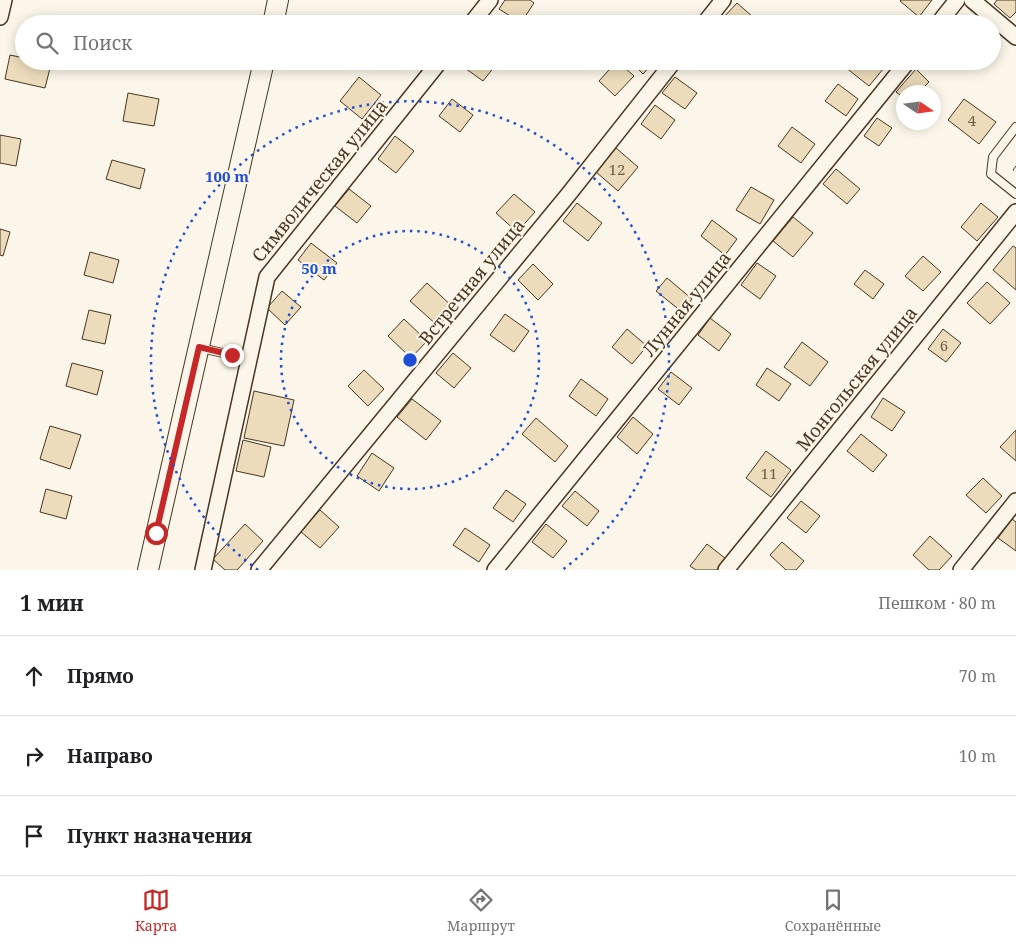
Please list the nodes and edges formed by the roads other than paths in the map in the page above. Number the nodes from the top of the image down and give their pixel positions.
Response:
1 (4, 0) edge
2 (278, 0) edge
3 (490, 0) edge
4 (723, 0) edge
5 (957, 0) edge
6 (972, 0) edge
7 (274, 15) edge
8 (478, 15) edge
9 (711, 15) edge
10 (945, 15) edge
11 (990, 15) edge
12 (0, 17) edge
13 (1001, 24) edge
14 (1016, 37) edge
15 (262, 70) edge
16 (433, 70) edge
17 (667, 70) edge
18 (901, 70) edge
19 (1016, 127) edge
20 (1016, 194) edge
21 (1016, 212) edge
22 (199, 347) junction
23 (249, 359) junction
24 (1016, 501) edge
25 (148, 570) edge
26 (203, 570) edge
27 (259, 570) edge
28 (495, 570) edge
29 (726, 570) edge
30 (961, 570) edge

1 - 12 street
2 - 7 street
3 - 8 street
4 - 9 street
5 - 10 street
6 - 11 street
13 - 14 street
15 - 22 street
16 - 23 street, Символическая улица
17 - 27 street, Встречная улица
18 - 28 street, Лунная улица
19 - 20 lane
21 - 29 street, Монгольская улица
22 - 23 lane
22 - 25 street
23 - 26 street, Символическая улица
24 - 30 street

